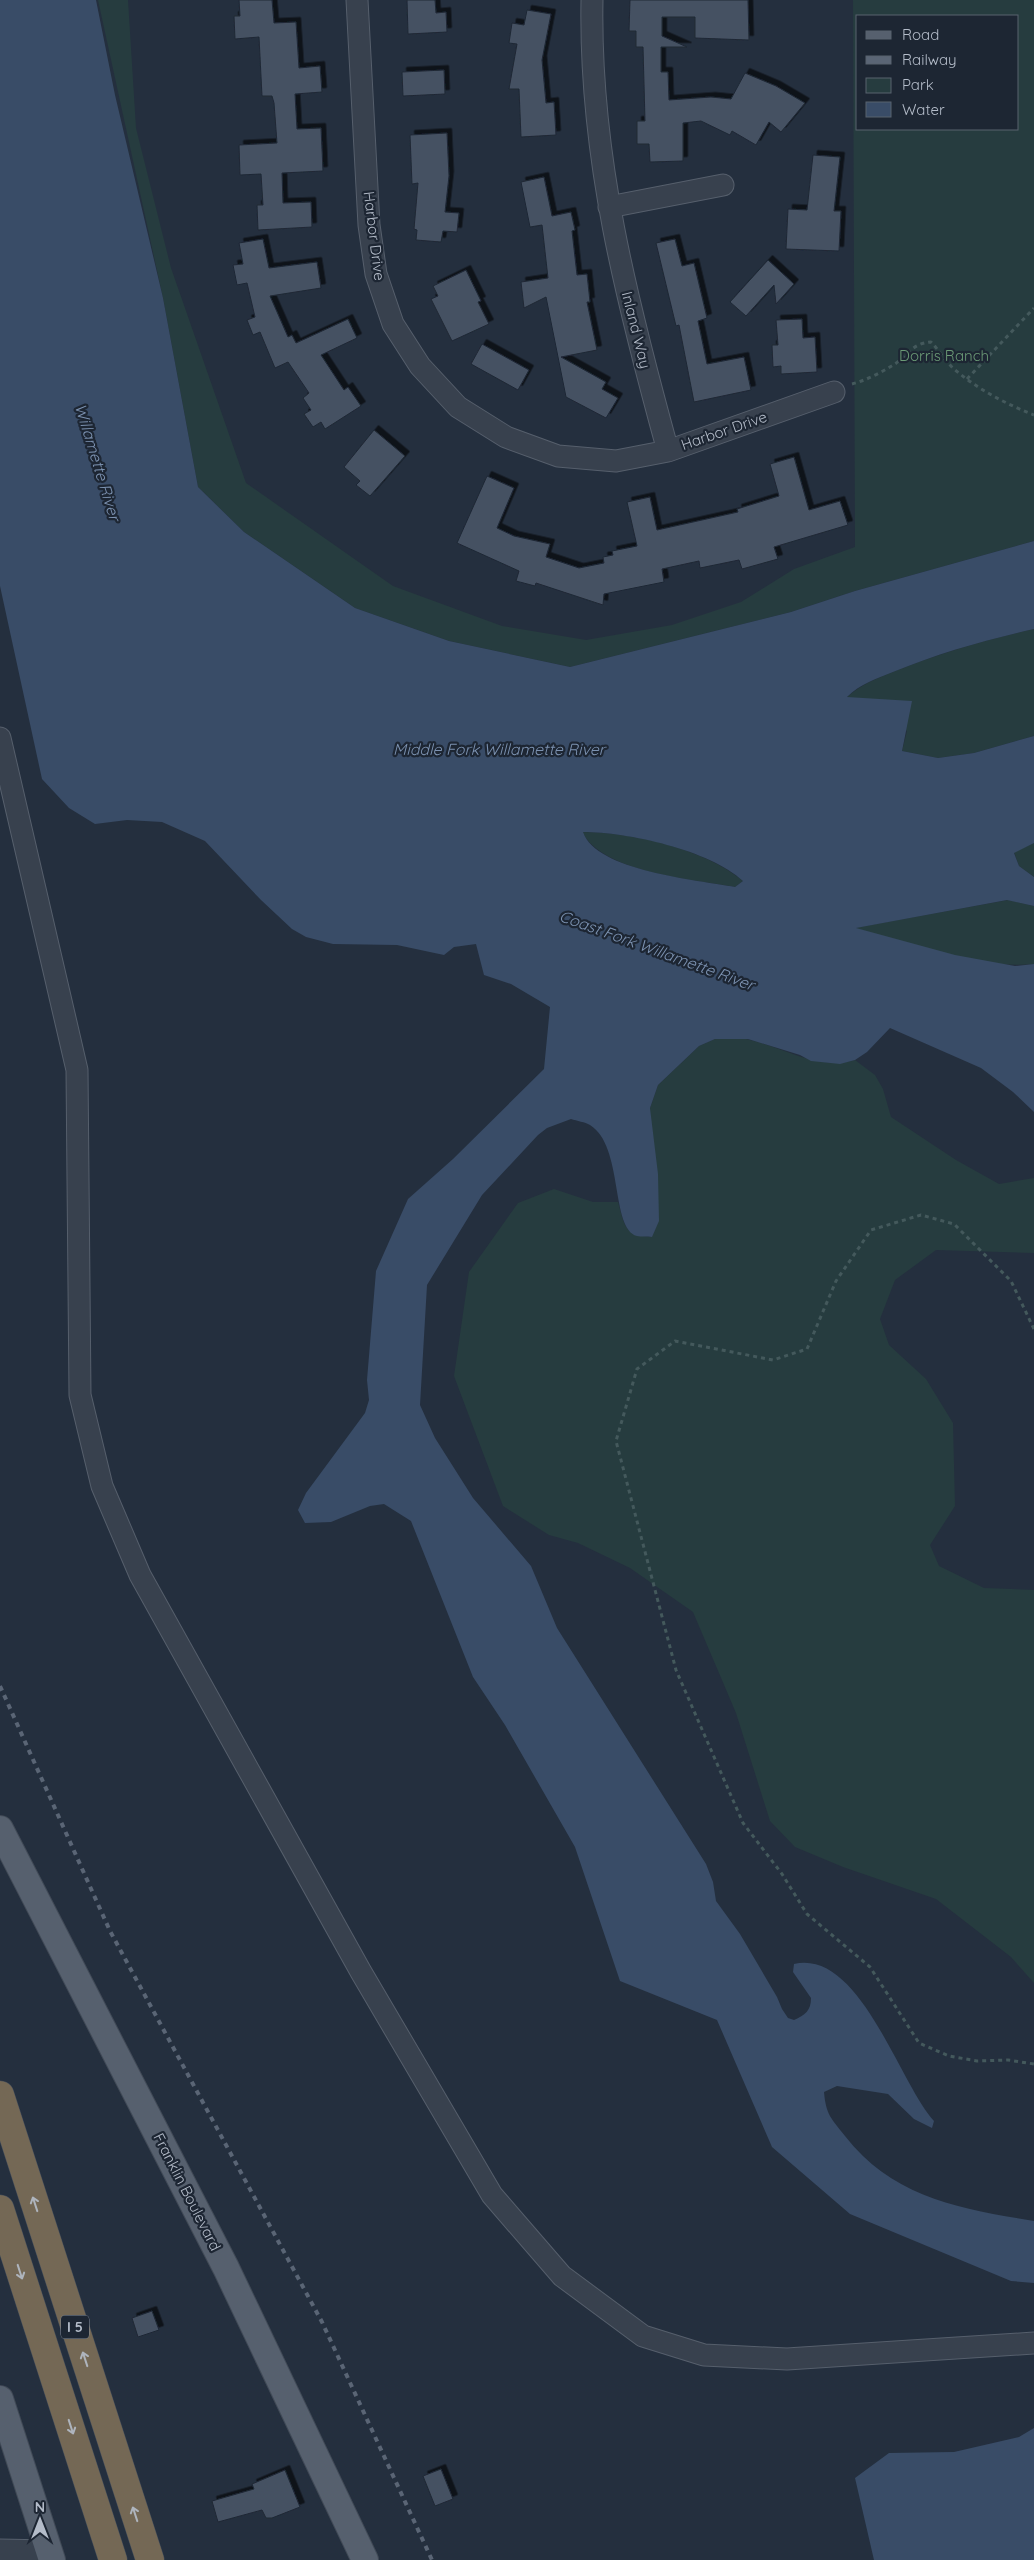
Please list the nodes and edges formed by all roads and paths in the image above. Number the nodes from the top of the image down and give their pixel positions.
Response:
1 (357, 0) edge
2 (592, 0) edge
3 (723, 185) dead end
4 (609, 207) junction
5 (1034, 308) edge
6 (967, 379) junction
7 (834, 392) joint
8 (1034, 415) edge
9 (668, 451) junction
10 (0, 738) edge
11 (1034, 1329) edge
12 (0, 1829) edge
13 (1034, 2064) edge
14 (0, 2095) edge
15 (0, 2210) edge
16 (1034, 2343) edge
17 (0, 2399) edge
18 (0, 2550) edge
19 (51, 2556) edge
20 (113, 2560) edge
21 (150, 2560) edge
22 (365, 2560) edge

1 - 9 street, Harbor Drive
2 - 4 street, Inland Way
3 - 4 street
4 - 9 street, Inland Way
5 - 6 path
6 - 7 path
6 - 8 path
7 - 9 street, Harbor Drive
10 - 16 street
11 - 13 path
12 - 22 main road, Franklin Boulevard
21 -> 14 highway, I 5
15 -> 20 highway, I 5
17 - 19 main road
18 - 19 street

